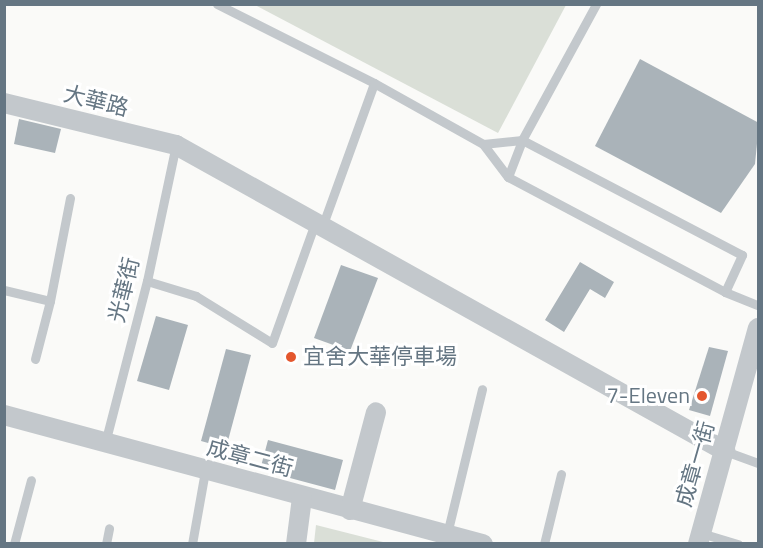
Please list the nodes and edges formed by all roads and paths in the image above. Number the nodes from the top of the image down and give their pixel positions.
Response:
1 (217, 4) edge
2 (596, 4) edge
3 (374, 83) junction
4 (4, 104) edge
5 (522, 140) junction
6 (483, 144) junction
7 (176, 145) junction
8 (508, 177) junction
9 (70, 198) dead end
10 (318, 225) junction
11 (147, 281) junction
12 (4, 290) edge
13 (725, 292) junction
14 (50, 302) junction
15 (759, 305) edge
16 (759, 328) edge
17 (35, 358) dead end
18 (482, 389) dead end
19 (376, 412) dead end
20 (4, 415) edge
21 (105, 443) junction
22 (725, 451) junction
23 (759, 463) edge
24 (205, 471) junction
25 (561, 474) dead end
26 (31, 480) dead end
27 (302, 498) junction
28 (350, 510) junction
29 (109, 528) dead end
30 (447, 534) junction
31 (700, 538) edge
32 (14, 543) edge
33 (106, 543) edge
34 (192, 543) edge
35 (296, 543) edge
36 (483, 543) edge
37 (544, 543) edge
38 (738, 543) edge

1 - 3 lane
2 - 5 lane
3 - 6 lane
3 - 10 lane
4 - 7 street, 大華路
5 - 6 lane
5 - 8 lane
5 - 13 lane
6 - 8 lane
7 - 10 street, 大華路
7 - 11 lane, 光華街
8 - 13 lane
9 - 14 lane
10 - 11 lane
10 - 22 street, 大華路
11 - 21 lane, 光華街
12 - 14 lane
13 - 15 lane
14 - 17 lane
16 - 22 street, 成章一街
18 - 30 lane
19 - 28 street
20 - 21 street, 成章二街
21 - 24 street, 成章二街
22 - 23 lane
22 - 31 street, 成章一街
24 - 27 street, 成章二街
24 - 34 lane
25 - 37 lane
26 - 32 lane
27 - 28 street, 成章二街
27 - 35 street
28 - 30 street, 成章二街
29 - 33 lane
30 - 36 street, 成章二街
31 - 38 lane

